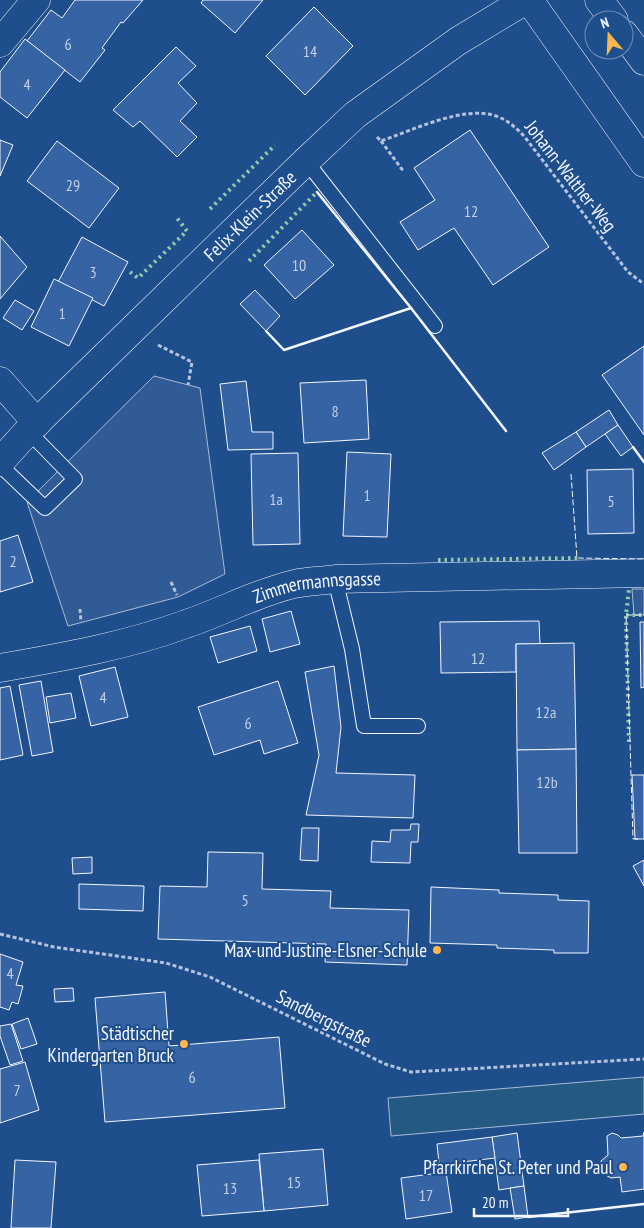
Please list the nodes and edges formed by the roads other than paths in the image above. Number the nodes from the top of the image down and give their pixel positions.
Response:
1 (36, 0) edge
2 (528, 0) edge
3 (0, 42) edge
4 (634, 48) edge
5 (644, 61) edge
6 (306, 161) junction
7 (644, 164) edge
8 (435, 326) dead end
9 (0, 381) edge
10 (33, 427) junction
11 (0, 463) edge
12 (644, 573) edge
13 (335, 579) junction
14 (0, 668) edge
15 (418, 726) dead end

1 - 3 main road
2 - 6 main road, Felix-Klein-Straße
2 - 7 main road
4 - 5 main road
6 - 8 lane
6 - 10 main road, Felix-Klein-Straße
9 - 10 main road
10 - 11 main road, Felix-Klein-Straße
10 - 11 lane
12 - 13 main road, Zimmermannsgasse
13 - 14 main road, Zimmermannsgasse
13 - 15 lane

